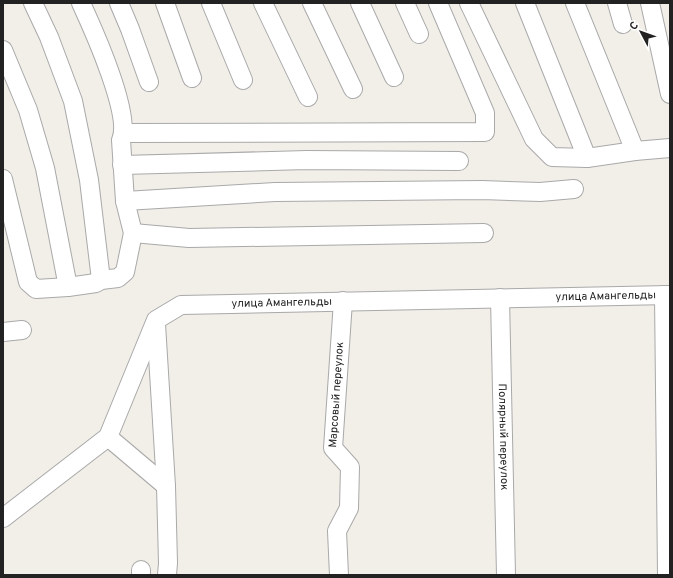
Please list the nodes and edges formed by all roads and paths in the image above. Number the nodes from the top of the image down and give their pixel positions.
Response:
1 (33, 3) edge
2 (82, 3) edge
3 (119, 3) edge
4 (165, 3) edge
5 (211, 3) edge
6 (263, 3) edge
7 (312, 3) edge
8 (360, 3) edge
9 (405, 3) edge
10 (438, 3) edge
11 (468, 3) edge
12 (525, 3) edge
13 (575, 3) edge
14 (617, 3) edge
15 (650, 3) edge
16 (624, 24) dead end
17 (419, 34) dead end
18 (3, 50) edge
19 (394, 77) dead end
20 (192, 78) dead end
21 (243, 80) dead end
22 (149, 82) dead end
23 (353, 88) dead end
24 (670, 94) edge
25 (308, 98) dead end
26 (124, 133) junction
27 (670, 148) edge
28 (635, 151) junction
29 (587, 158) junction
30 (459, 160) dead end
31 (122, 165) junction
32 (3, 179) edge
33 (574, 189) dead end
34 (125, 201) junction
35 (133, 233) junction
36 (484, 233) dead end
37 (101, 280) junction
38 (68, 287) junction
39 (667, 295) edge
40 (500, 298) junction
41 (343, 301) junction
42 (156, 320) junction
43 (22, 330) dead end
44 (3, 332) edge
45 (108, 437) junction
46 (166, 486) junction
47 (3, 518) edge
48 (167, 575) edge
49 (339, 575) edge
50 (506, 575) edge
51 (667, 575) edge

1 - 37 street
2 - 26 street
3 - 22 street
4 - 20 street
5 - 21 street
6 - 25 street
7 - 23 street
8 - 19 street
9 - 17 street
10 - 26 street
11 - 29 street
12 - 29 street
13 - 28 street
14 - 16 street
15 - 24 street
18 - 38 street
26 - 31 street
27 - 28 street
28 - 29 street
30 - 31 street
31 - 34 street
32 - 38 street
33 - 34 street
34 - 35 street
35 - 36 street
35 - 37 street
37 - 38 street
39 - 40 street, улица Амангельды
39 - 51 street
40 - 41 street, улица Амангельды
40 - 50 street, Полярный переулок
41 - 42 street, улица Амангельды
41 - 49 street, Марсовый переулок
42 - 45 street
42 - 46 street
43 - 44 street
45 - 46 street
45 - 47 street
46 - 48 street

